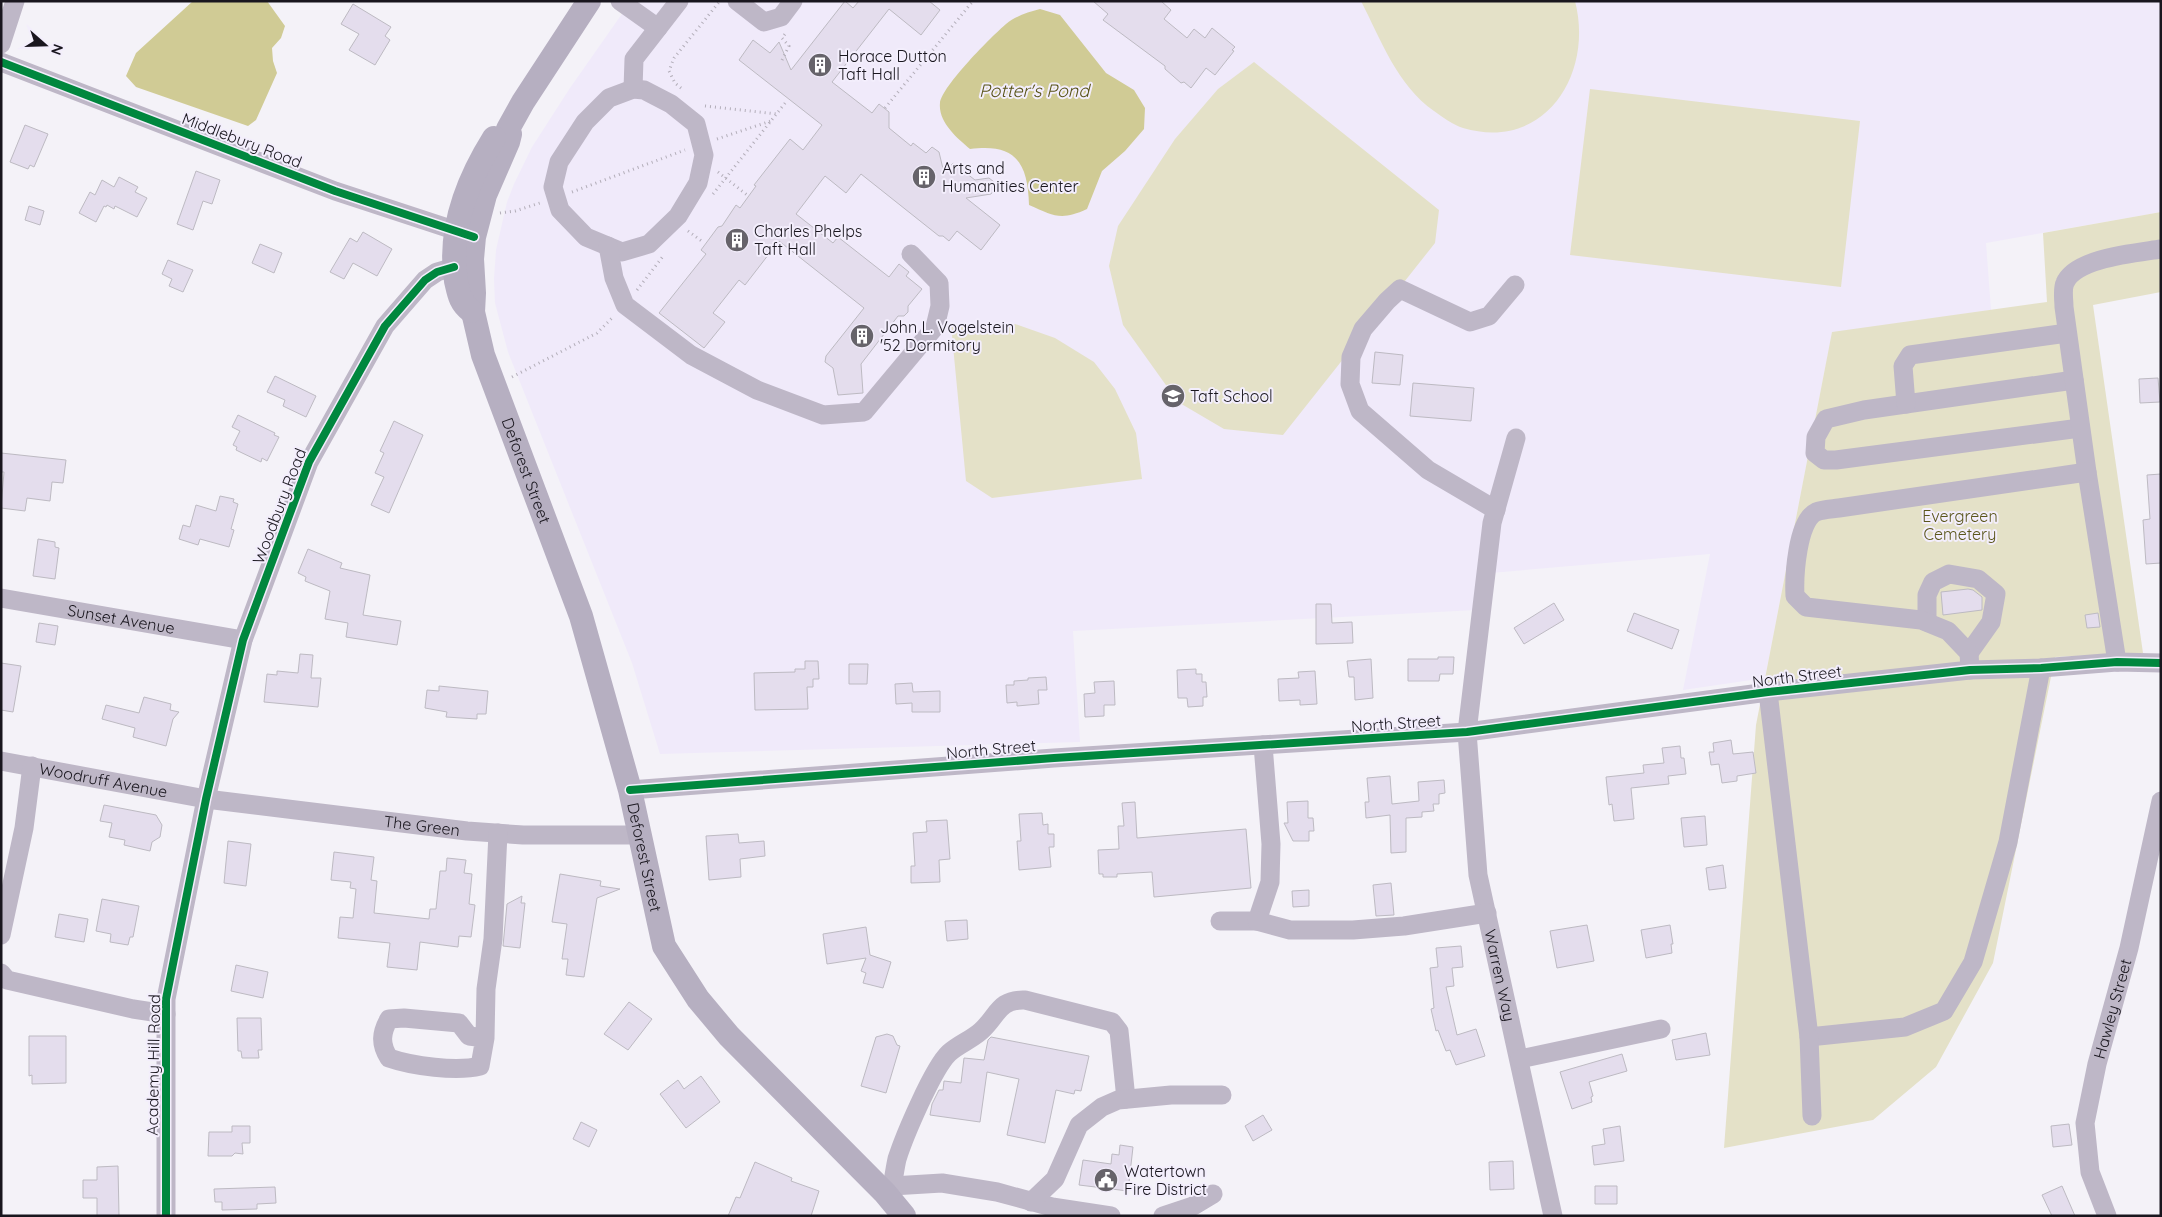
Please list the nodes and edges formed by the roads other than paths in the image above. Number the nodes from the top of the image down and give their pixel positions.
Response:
1 (15, 1) edge
2 (620, 1) edge
3 (680, 1) edge
4 (737, 1) edge
5 (793, 1) edge
6 (583, 4) edge
7 (658, 28) junction
8 (1, 44) edge
9 (1, 62) edge
10 (633, 89) junction
11 (465, 234) junction
12 (608, 246) junction
13 (2161, 249) edge
14 (911, 254) dead end
15 (454, 267) junction
16 (1515, 285) dead end
17 (473, 312) junction
18 (2067, 333) junction
19 (2074, 380) junction
20 (1906, 404) junction
21 (2080, 428) junction
22 (1516, 438) dead end
23 (2086, 472) junction
24 (1496, 510) junction
25 (1, 598) edge
26 (1927, 622) junction
27 (243, 640) junction
28 (1970, 661) junction
29 (2117, 662) junction
30 (2161, 663) edge
31 (2041, 668) junction
32 (1768, 692) junction
33 (1467, 732) junction
34 (1263, 745) junction
35 (1, 761) edge
36 (32, 766) junction
37 (630, 790) junction
38 (206, 799) junction
39 (2161, 801) edge
40 (498, 833) junction
41 (640, 834) junction
42 (1487, 913) junction
43 (1220, 921) dead end
44 (1257, 921) junction
45 (1, 935) edge
46 (1, 973) edge
47 (166, 1014) junction
48 (1661, 1029) dead end
49 (1809, 1037) junction
50 (485, 1038) junction
51 (1520, 1059) junction
52 (1222, 1095) dead end
53 (1126, 1099) junction
54 (1812, 1116) dead end
55 (888, 1190) junction
56 (1213, 1194) dead end
57 (1031, 1202) junction
58 (166, 1216) edge
59 (904, 1216) edge
60 (1111, 1216) edge
61 (1163, 1216) edge
62 (1553, 1216) edge
63 (2107, 1216) edge

1 - 8 street
2 - 7 street
3 - 7 street
4 - 5 street
6 - 11 main road
7 - 10 street
9 - 11 street, Middlebury Road
10 - 12 street
10 - 12 street
11 - 15 main road
11 - 17 main road
12 - 14 street
13 - 18 street
15 - 17 main road
15 - 27 street, Woodbury Road
16 - 24 street
17 - 37 main road, Deforest Street
18 - 19 street
18 - 20 street
19 - 20 street
19 - 21 street
20 - 21 street
21 - 23 street
22 - 24 street, Warren Way
23 - 26 street
23 - 29 street
24 - 33 street, Warren Way
25 - 27 street, Sunset Avenue
26 - 28 street
26 - 28 street
27 - 38 street, Woodbury Road
28 - 31 street, North Street
28 - 32 street, North Street
29 - 30 street, North Street
29 - 31 street, North Street
31 - 49 street
32 - 33 street, North Street
32 - 49 street
33 - 34 street, North Street
33 - 42 street, Warren Way
34 - 37 street, North Street
34 - 44 street
35 - 36 street, Woodruff Avenue
36 - 38 street, Woodruff Avenue
36 - 45 street
37 - 41 main road, Deforest Street
38 - 40 street, The Green
38 - 47 street, Academy Hill Road
39 - 63 street, Hawley Street
40 - 41 street, The Green
40 - 50 street
41 - 55 main road, Deforest Street
42 - 44 street
42 - 51 street, Warren Way
43 - 44 street
46 - 47 street
47 - 58 street, Academy Hill Road
48 - 51 street
49 - 54 street
50 - 50 street
51 - 62 street, Warren Way
52 - 53 street
53 - 55 street
53 - 57 street
55 - 57 street
55 - 59 main road, Deforest Street
56 - 61 street
57 - 60 street

